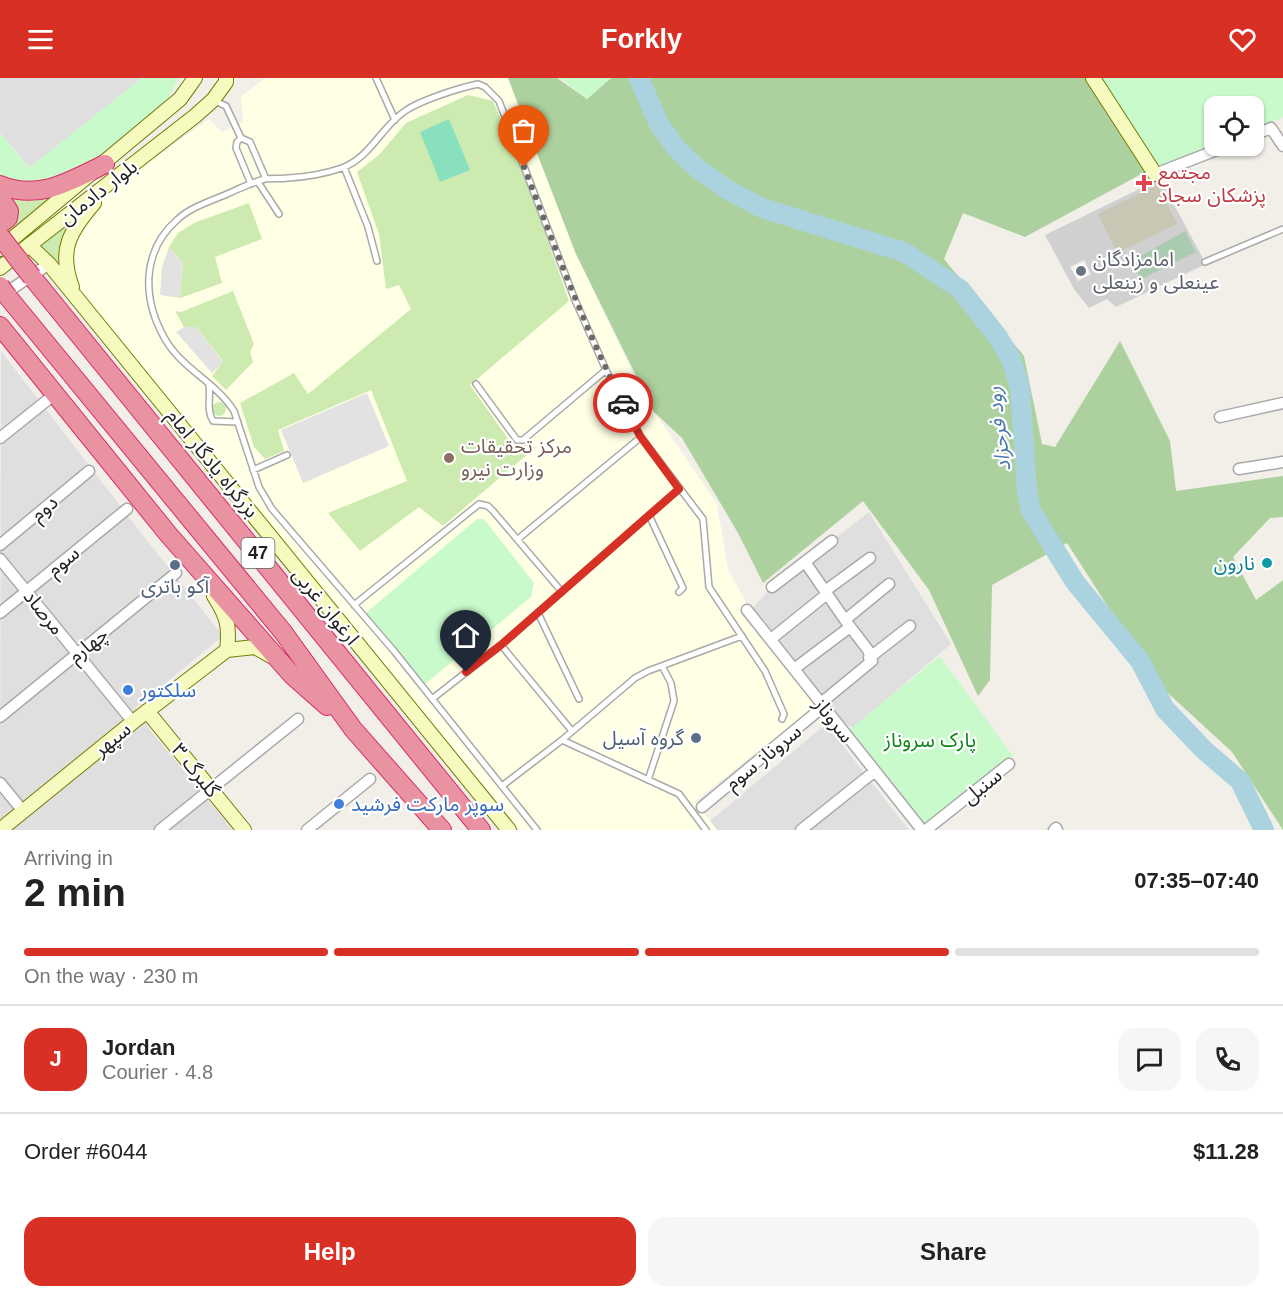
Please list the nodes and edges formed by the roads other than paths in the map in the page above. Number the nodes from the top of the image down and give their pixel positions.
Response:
1 (195, 78) edge
2 (226, 78) edge
3 (376, 78) edge
4 (1094, 78) edge
5 (180, 99) junction
6 (213, 100) junction
7 (195, 116) junction
8 (395, 120) junction
9 (1264, 131) edge
10 (241, 138) junction
11 (1283, 146) edge
12 (1204, 155) edge
13 (344, 167) junction
14 (110, 172) junction
15 (1155, 174) joint
16 (266, 179) junction
17 (258, 182) junction
18 (251, 184) junction
19 (0, 185) edge
20 (0, 198) edge
21 (279, 214) dead end
22 (0, 224) edge
23 (1283, 229) edge
24 (0, 236) edge
25 (29, 245) junction
26 (0, 249) edge
27 (376, 261) dead end
28 (1205, 262) dead end
29 (49, 264) junction
30 (0, 268) edge
31 (3, 293) edge
32 (76, 298) junction
33 (0, 326) edge
34 (606, 370) junction
35 (476, 384) dead end
36 (209, 385) junction
37 (55, 394) junction
38 (1283, 403) edge
39 (1220, 417) dead end
40 (238, 422) junction
41 (640, 436) junction
42 (0, 438) edge
43 (287, 455) dead end
44 (1283, 462) edge
45 (1239, 469) dead end
46 (253, 470) junction
47 (89, 471) dead end
48 (679, 489) junction
49 (127, 509) dead end
50 (649, 515) junction
51 (518, 540) junction
52 (831, 541) dead end
53 (0, 545) edge
54 (0, 558) edge
55 (870, 558) dead end
56 (805, 561) junction
57 (192, 562) junction
58 (176, 573) dead end
59 (889, 584) dead end
60 (772, 587) dead end
61 (26, 591) junction
62 (562, 592) junction
63 (679, 592) dead end
64 (826, 593) junction
65 (354, 605) junction
66 (747, 609) dead end
67 (0, 613) edge
68 (538, 613) junction
69 (848, 624) junction
70 (910, 626) dead end
71 (742, 636) junction
72 (771, 639) junction
73 (501, 645) junction
74 (226, 650) junction
75 (77, 653) junction
76 (870, 658) junction
77 (662, 666) junction
78 (794, 669) junction
79 (292, 675) junction
80 (432, 699) junction
81 (579, 699) dead end
82 (822, 705) junction
83 (147, 711) junction
84 (0, 717) edge
85 (298, 719) dead end
86 (782, 719) dead end
87 (133, 722) junction
88 (353, 729) junction
89 (572, 731) junction
90 (562, 740) junction
91 (1009, 764) dead end
92 (875, 771) junction
93 (370, 779) dead end
94 (648, 780) junction
95 (0, 783) edge
96 (502, 786) junction
97 (211, 789) junction
98 (702, 807) dead end
99 (23, 811) junction
100 (0, 830) edge
101 (160, 830) edge
102 (244, 830) edge
103 (307, 830) edge
104 (442, 830) edge
105 (481, 830) edge
106 (509, 830) edge
107 (537, 830) edge
108 (706, 830) edge
109 (801, 830) edge
110 (922, 830) edge
111 (927, 830) edge

1 - 5 street, بلوار دادمان
2 - 6 street, بلوار دادمان
3 - 8 lane
4 - 15 street
5 - 7 street
5 - 14 street, بلوار دادمان
6 - 7 street, بلوار دادمان
6 - 10 lane
7 - 14 street, بلوار دادمان
8 - 13 lane
8 - 34 lane
9 - 11 street
10 - 16 lane
10 - 18 lane
12 - 15 street
13 - 16 lane
13 - 27 lane
14 - 19 highway
14 - 25 street, بلوار دادمان
14 - 26 street, بلوار دادمان
14 - 32 street, ارغوان غربی
16 - 17 lane
17 - 18 lane
17 - 21 lane
18 - 36 lane
20 - 22 highway
23 - 28 lane
24 - 105 highway, بزرگراه یادگار امام / 47, bridge
25 - 29 street, ارغوان غربی
25 - 30 street, بلوار دادمان
29 - 31 street
29 - 32 street, ارغوان غربی
31 - 88 highway, 47
32 - 106 street, ارغوان غربی
33 - 37 highway
34 - 35 lane
34 - 41 lane
36 - 40 lane
36 - 40 lane
37 - 42 street
37 - 57 highway
38 - 39 street
40 - 46 lane
41 - 48 lane
41 - 51 lane
43 - 46 lane
44 - 45 street
46 - 65 lane
47 - 53 street, دوم
48 - 50 lane
48 - 71 lane
49 - 61 street, سوم
50 - 62 lane
50 - 63 lane
51 - 62 lane
51 - 65 lane
52 - 56 street
54 - 61 street, مرصاد
55 - 64 street
56 - 60 street
56 - 64 street
57 - 74 street
57 - 79 highway
58 - 75 street, چهارم
59 - 69 street
61 - 67 street, سوم
61 - 75 street, مرصاد
62 - 68 lane
64 - 69 street
64 - 72 street
65 - 80 lane
66 - 72 street, سروناز
68 - 73 lane
68 - 81 lane
69 - 76 street
69 - 78 street
70 - 76 street, سروناز سوم
71 - 77 lane
71 - 86 lane
72 - 78 street, سروناز
73 - 80 lane
73 - 89 lane
74 - 79 street
74 - 83 street, سپهر
75 - 84 street, چهارم
75 - 87 street, مرصاد
76 - 82 street, سروناز سوم
77 - 89 lane
77 - 94 lane
78 - 82 street, سروناز
79 - 88 highway
80 - 96 lane
82 - 92 street, سروناز
82 - 98 street, سروناز سوم
83 - 87 street, سپهر
83 - 97 street, گلبرگ ۳
85 - 97 street
87 - 99 street, سپهر
88 - 104 highway, 47
89 - 90 lane
90 - 94 lane
90 - 96 lane
91 - 111 street, سنبل
92 - 109 street
92 - 110 street, سروناز
93 - 103 street
94 - 108 lane
95 - 99 street
96 - 107 lane
97 - 101 street
97 - 102 street, گلبرگ ۳
99 - 100 street, سپهر

